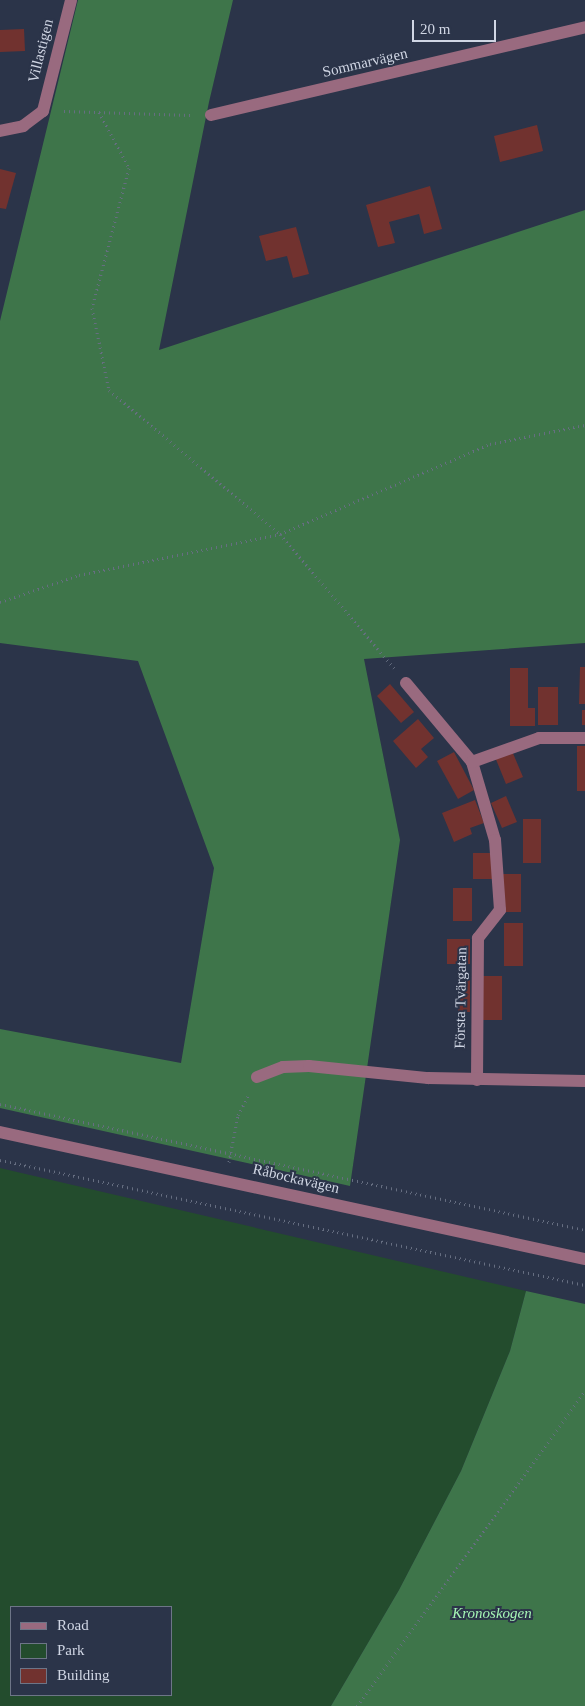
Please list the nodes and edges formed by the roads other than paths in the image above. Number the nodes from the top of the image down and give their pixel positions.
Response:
1 (71, 0) edge
2 (585, 27) edge
3 (211, 115) road end
4 (0, 131) edge
5 (406, 682) road end
6 (585, 738) edge
7 (472, 762) junction
8 (257, 1077) road end
9 (476, 1080) junction
10 (585, 1081) edge
11 (0, 1132) edge
12 (585, 1259) edge

1 - 4 street, Villastigen
2 - 3 street, Sommarvägen
5 - 7 street, Första Tvärgatan
6 - 7 street
7 - 9 street, Första Tvärgatan
8 - 9 street
9 - 10 street
11 - 12 street, Råbockavägen

